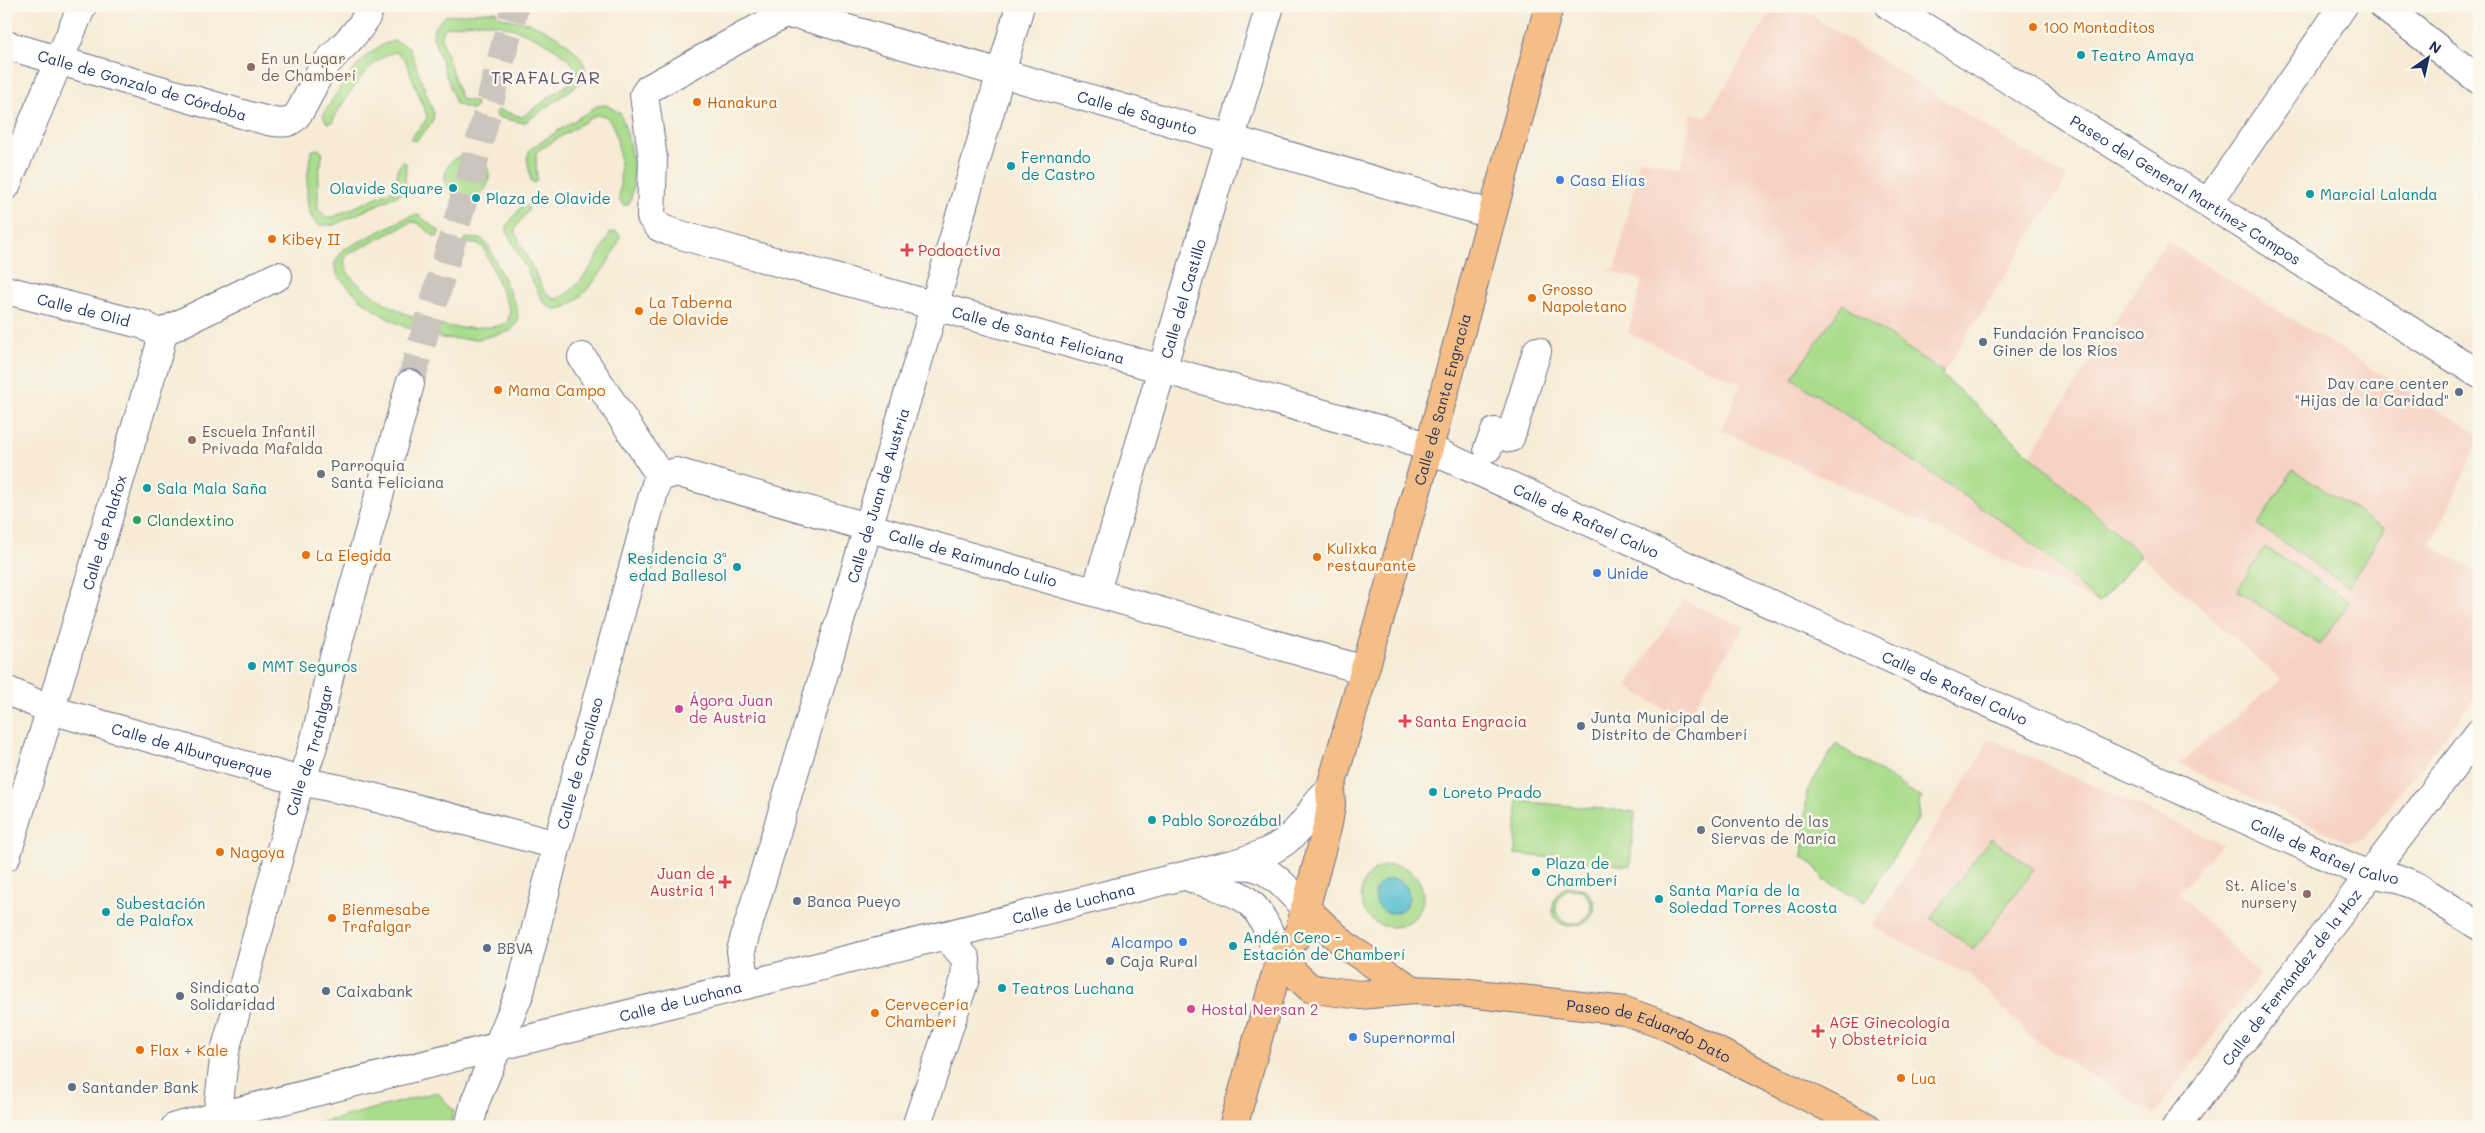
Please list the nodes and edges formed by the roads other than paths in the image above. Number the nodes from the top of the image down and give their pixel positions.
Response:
1 (82, 6) edge
2 (1020, 6) edge
3 (1270, 6) edge
4 (1550, 6) edge
5 (1890, 6) edge
6 (2343, 6) edge
7 (2383, 6) edge
8 (785, 10) edge
9 (368, 13) edge
10 (6, 45) edge
11 (59, 60) junction
12 (1000, 73) junction
13 (2479, 80) edge
14 (1229, 139) junction
15 (6, 186) edge
16 (2208, 203) junction
17 (1492, 214) junction
18 (278, 276) dead end
19 (6, 290) edge
20 (935, 305) junction
21 (159, 334) junction
22 (1537, 351) dead end
23 (582, 358) dead end
24 (1163, 367) junction
25 (2479, 374) edge
26 (410, 384) tunnel mouth
27 (1429, 448) junction
28 (1488, 448) dead end
29 (661, 477) junction
30 (867, 528) junction
31 (1096, 591) junction
32 (1364, 670) junction
33 (6, 690) edge
34 (52, 710) junction
35 (2479, 733) edge
36 (300, 781) junction
37 (1330, 790) junction
38 (557, 845) junction
39 (6, 857) edge
40 (1227, 866) junction
41 (2370, 873) junction
42 (1186, 876) junction
43 (1305, 908) junction
44 (2479, 926) edge
45 (946, 936) junction
46 (1280, 960) junction
47 (746, 985) junction
48 (1413, 990) junction
49 (496, 1047) junction
50 (217, 1122) edge
51 (175, 1127) edge
52 (469, 1127) edge
53 (916, 1127) edge
54 (1233, 1127) edge
55 (1867, 1127) edge
56 (2176, 1127) edge

1 - 11 street
2 - 12 street, Calle de Juan de Austria
3 - 14 street, Calle del Castillo
4 - 17 main road, Calle de Santa Engracia
5 - 16 street, Paseo del General Martínez Campos
6 - 16 street
7 - 13 street
8 - 12 street, Calle de Sagunto
8 - 20 street, Calle de Santa Feliciana
9 - 11 street, Calle de Gonzalo de Córdoba
10 - 11 street, Calle de Gonzalo de Córdoba
11 - 15 street
12 - 14 street, Calle de Sagunto
12 - 20 street, Calle de Juan de Austria
14 - 17 street, Calle de Sagunto
14 - 24 street, Calle del Castillo
16 - 25 street, Paseo del General Martínez Campos
17 - 27 main road, Calle de Santa Engracia
18 - 21 street
19 - 21 street, Calle de Olid
20 - 24 street, Calle de Santa Feliciana
20 - 30 street, Calle de Juan de Austria
21 - 34 street, Calle de Palafox
22 - 28 street
23 - 29 street
24 - 27 street, Calle de Santa Feliciana
24 - 31 street, Calle del Castillo
26 - 36 street, Calle de Trafalgar
27 - 32 main road, Calle de Santa Engracia
27 - 41 street, Calle de Rafael Calvo
29 - 30 street, Calle de Raimundo Lulio
29 - 38 street, Calle de Garcilaso
30 - 31 street, Calle de Raimundo Lulio
30 - 47 street, Calle de Juan de Austria
31 - 32 street, Calle de Raimundo Lulio
32 - 37 main road, Calle de Santa Engracia
33 - 34 street, Calle de Alburquerque
34 - 36 street, Calle de Alburquerque
34 - 39 street, Calle de Palafox
35 - 41 street, Calle de Fernández de la Hoz
36 - 38 street, Calle de Alburquerque
36 - 50 street, Calle de Trafalgar
37 - 40 street, Calle de Santa Engracia
37 - 43 main road, Calle de Santa Engracia
38 - 49 street, Calle de Garcilaso
40 - 42 street, Calle de Luchana
40 - 43 street, Calle de Luchana
41 - 44 street, Calle de Rafael Calvo
41 - 56 street, Calle de Fernández de la Hoz
42 - 45 street, Calle de Luchana
42 - 46 street
43 - 46 main road, Calle de Santa Engracia
43 - 48 main road
45 - 47 street, Calle de Luchana
45 - 53 street
46 - 48 main road, Paseo de Eduardo Dato
46 - 54 main road, Calle de Santa Engracia
47 - 49 street, Calle de Luchana
48 - 55 main road, Paseo de Eduardo Dato
49 - 50 street, Calle de Luchana
49 - 52 street, Calle de Garcilaso
50 - 51 street, Calle de Luchana

